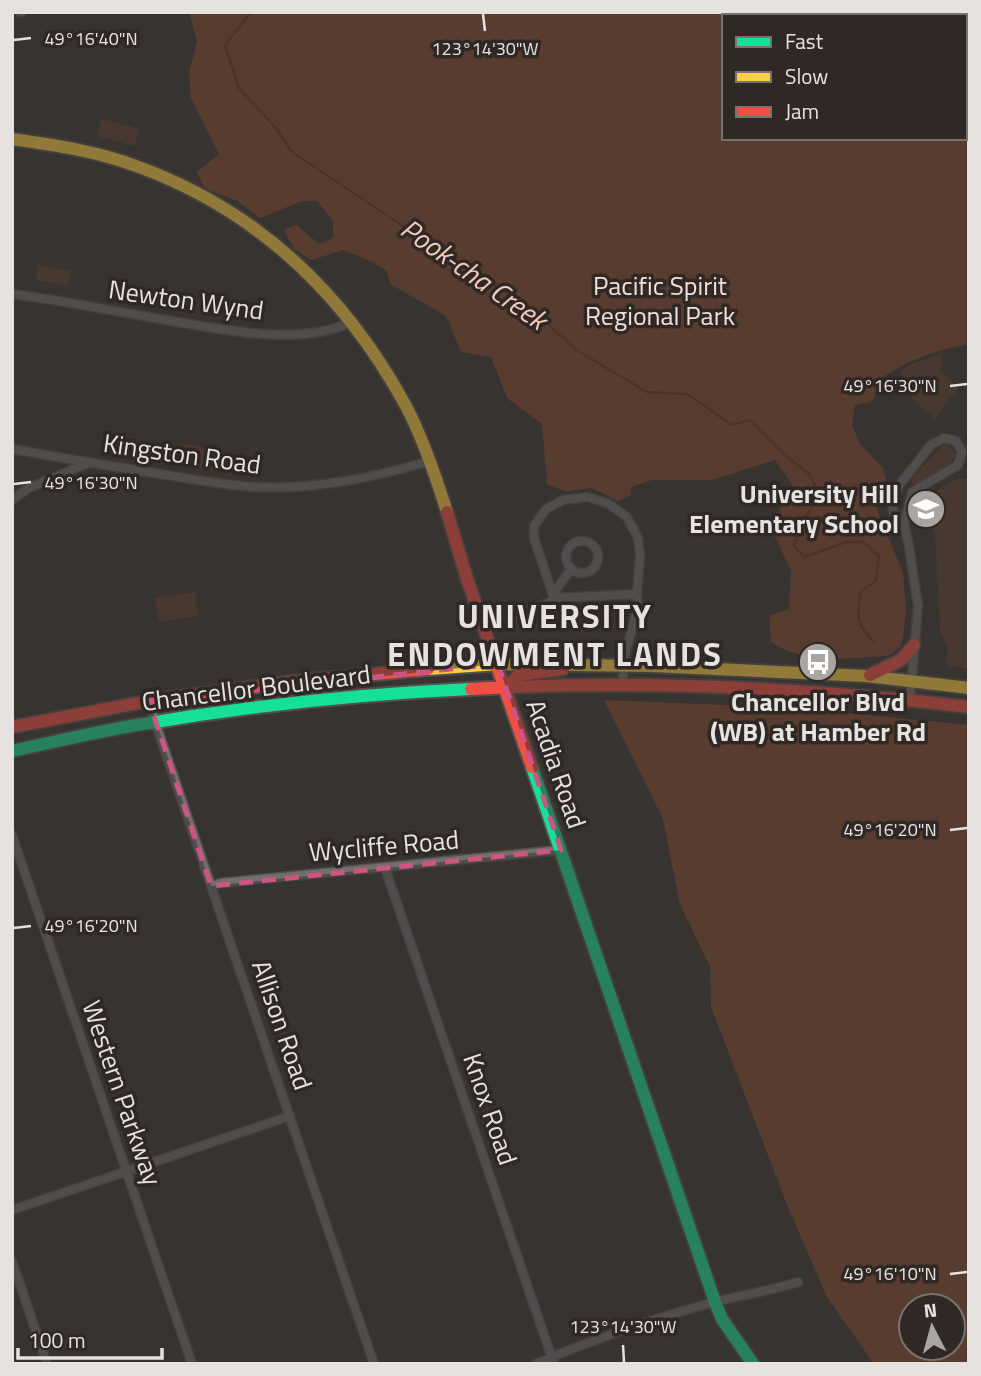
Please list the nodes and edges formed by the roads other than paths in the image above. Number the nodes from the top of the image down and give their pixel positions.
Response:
1 (12, 139) edge
2 (12, 294) edge
3 (353, 321) junction
4 (12, 449) edge
5 (429, 461) junction
6 (88, 463) junction
7 (901, 484) junction
8 (912, 492) junction
9 (12, 500) edge
10 (904, 524) junction
11 (571, 569) junction
12 (637, 594) junction
13 (554, 598) junction
14 (484, 628) junction
15 (914, 645) junction
16 (498, 664) junction
17 (591, 664) junction
18 (624, 665) junction
19 (866, 676) junction
20 (912, 681) junction
21 (622, 686) junction
22 (506, 687) junction
23 (969, 688) edge
24 (910, 699) junction
25 (149, 701) junction
26 (969, 708) edge
27 (155, 722) junction
28 (12, 727) edge
29 (12, 751) edge
30 (12, 835) edge
31 (561, 850) junction
32 (385, 868) junction
33 (211, 886) junction
34 (290, 1116) junction
35 (127, 1172) junction
36 (12, 1210) edge
37 (12, 1261) edge
38 (797, 1282) dead end
39 (715, 1302) junction
40 (553, 1360) edge
41 (47, 1364) edge
42 (192, 1364) edge
43 (374, 1364) edge
44 (536, 1364) edge
45 (753, 1364) edge

1 - 3 main road, Acadia Road
2 - 3 street, Newton Wynd
3 - 5 main road, Acadia Road
4 - 6 street, Kingston Road
5 - 6 street, Kingston Road
5 - 14 main road, Acadia Road
6 - 9 street
7 - 8 street
7 - 8 street
7 - 10 street
8 - 10 street
10 - 15 street
11 - 11 street
11 - 13 street
12 - 13 street
12 - 13 street
12 - 18 street
13 - 14 street
14 - 16 main road, Acadia Road
15 - 19 main road
15 - 20 street
16 - 17 main road, Chancellor Boulevard
16 - 22 main road, Acadia Road
16 - 25 main road, Chancellor Boulevard
17 - 18 main road, Chancellor Boulevard
17 - 22 main road
18 - 19 main road, Chancellor Boulevard
18 - 21 street
19 - 20 main road, Chancellor Boulevard
20 - 23 main road, Chancellor Boulevard
20 - 24 street
21 - 22 main road, Chancellor Boulevard
21 - 24 main road, Chancellor Boulevard
22 - 27 main road, Chancellor Boulevard
22 - 31 main road, Acadia Road
24 - 26 main road, Chancellor Boulevard
25 - 27 street, Allison Road
25 - 28 main road, Chancellor Boulevard
27 - 29 main road, Chancellor Boulevard
27 - 33 street, Allison Road
30 - 35 street, Western Parkway
31 - 32 street, Wycliffe Road
31 - 39 main road, Acadia Road
32 - 33 street, Wycliffe Road
32 - 40 street, Knox Road
33 - 34 street, Allison Road
34 - 35 street
34 - 43 street, Allison Road
35 - 36 street
35 - 42 street, Western Parkway
37 - 41 street
38 - 39 street
39 - 40 street
39 - 45 main road, Acadia Road
40 - 44 street

